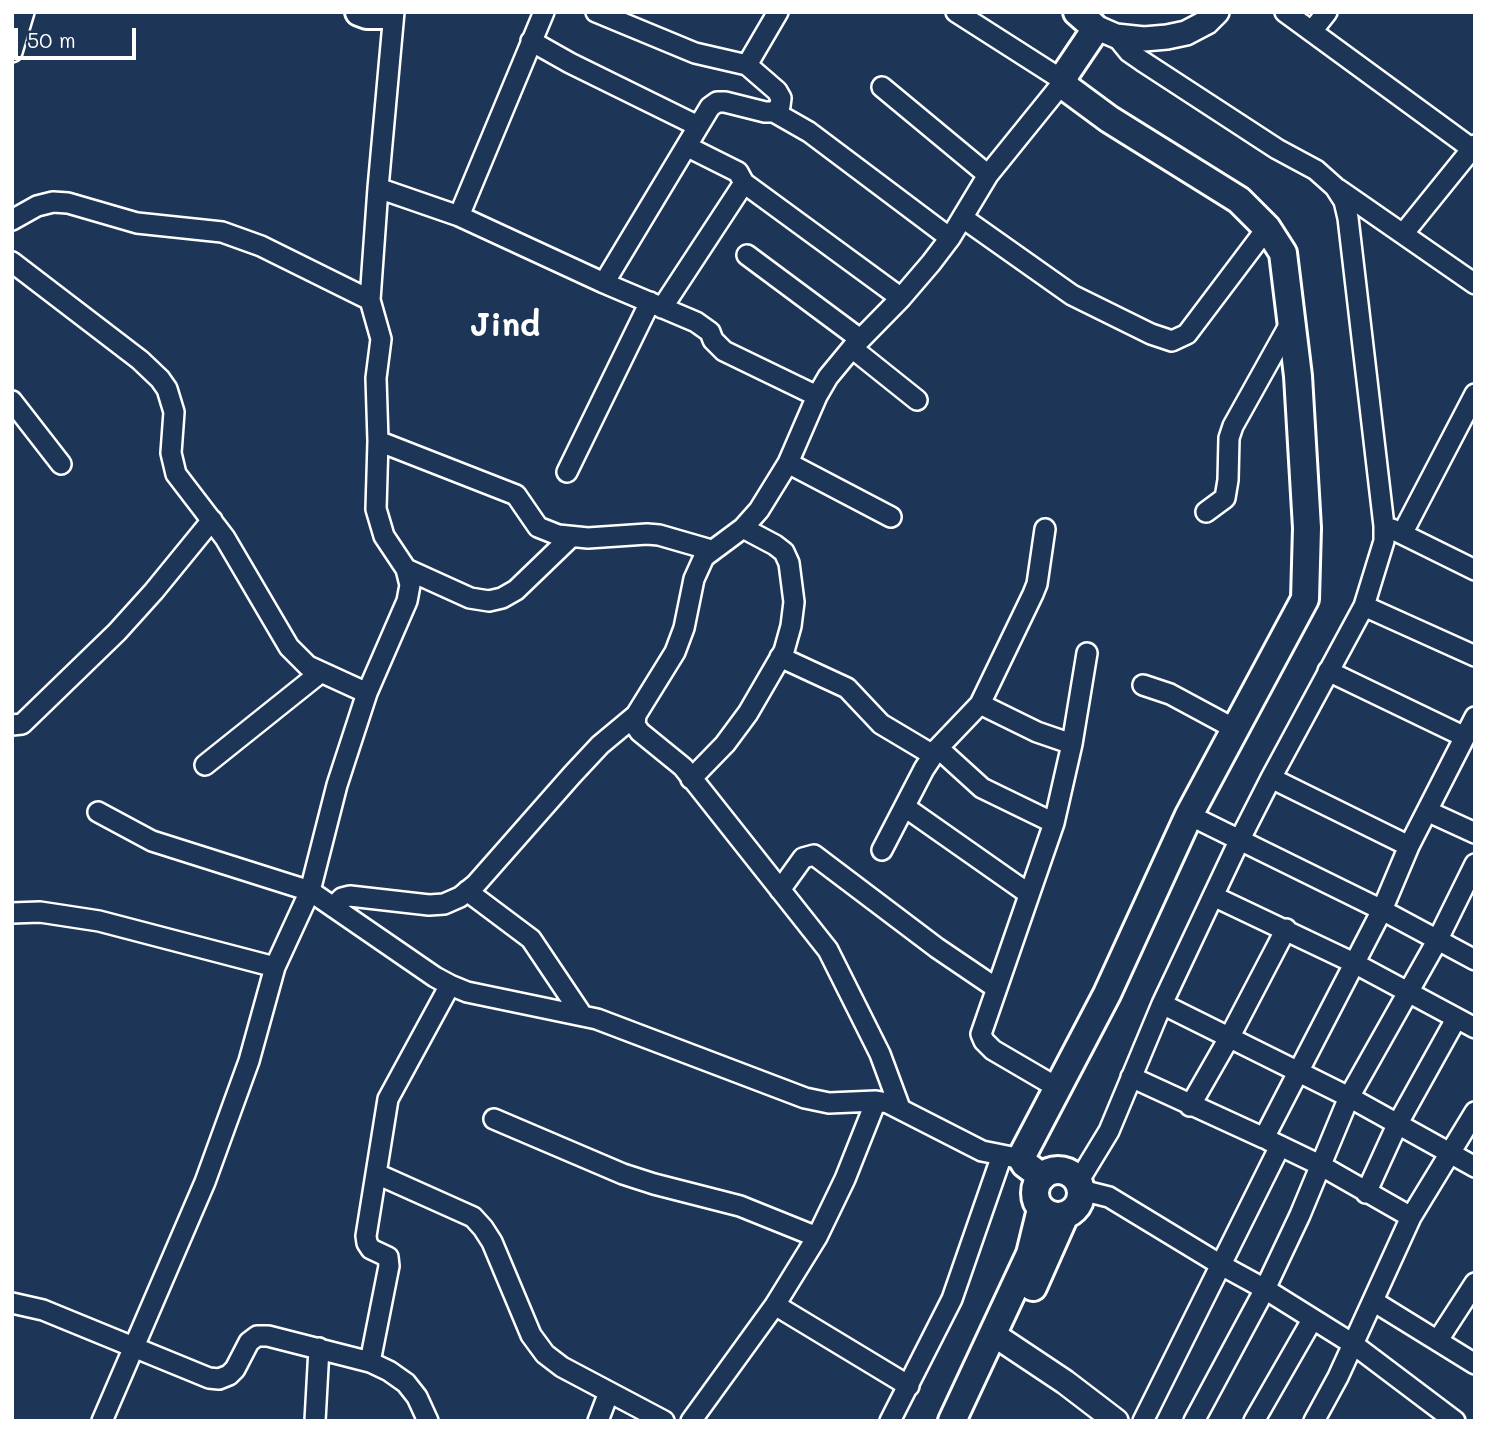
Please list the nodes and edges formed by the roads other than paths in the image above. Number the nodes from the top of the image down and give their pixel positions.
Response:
1 (24, 12) edge
2 (359, 12) edge
3 (389, 12) edge
4 (394, 12) edge
5 (544, 12) edge
6 (596, 12) edge
7 (778, 12) edge
8 (956, 12) edge
9 (1217, 12) edge
10 (1285, 12) edge
11 (1327, 12) edge
12 (1095, 25) edge
13 (1312, 31) junction
14 (531, 41) junction
15 (12, 52) edge
16 (747, 65) junction
17 (1064, 81) junction
18 (882, 87) dead end
19 (774, 112) junction
20 (698, 126) junction
21 (688, 147) junction
22 (1474, 148) edge
23 (988, 176) junction
24 (744, 183) junction
25 (1335, 187) junction
26 (378, 188) junction
27 (459, 216) junction
28 (963, 218) junction
29 (12, 220) edge
30 (1266, 228) junction
31 (1403, 234) junction
32 (950, 238) junction
33 (747, 255) dead end
34 (12, 262) edge
35 (604, 284) junction
36 (1475, 284) edge
37 (901, 298) junction
38 (370, 300) junction
39 (656, 305) junction
40 (1291, 322) junction
41 (856, 344) junction
42 (817, 396) junction
43 (918, 400) dead end
44 (12, 401) edge
45 (1472, 406) edge
46 (378, 441) junction
47 (788, 463) junction
48 (61, 464) dead end
49 (567, 472) dead end
50 (1206, 512) dead end
51 (891, 517) dead end
52 (212, 520) junction
53 (743, 528) junction
54 (1045, 529) dead end
55 (1393, 530) junction
56 (571, 537) junction
57 (711, 550) junction
58 (407, 569) junction
59 (1475, 570) edge
60 (1364, 606) junction
61 (1087, 653) dead end
62 (1475, 656) edge
63 (780, 657) junction
64 (1328, 671) junction
65 (320, 673) junction
66 (1143, 685) dead end
67 (367, 693) junction
68 (980, 704) junction
69 (636, 715) junction
70 (1475, 717) edge
71 (12, 725) edge
72 (1235, 729) junction
73 (1463, 736) junction
74 (1072, 744) junction
75 (936, 752) junction
76 (205, 765) dead end
77 (1271, 778) junction
78 (691, 779) junction
79 (905, 807) junction
80 (1427, 811) junction
81 (99, 812) dead end
82 (1189, 814) junction
83 (1054, 823) junction
84 (1475, 833) edge
85 (1240, 839) junction
86 (1409, 846) junction
87 (882, 850) dead end
88 (1475, 864) edge
89 (780, 890) junction
90 (310, 891) junction
91 (467, 891) junction
92 (1029, 894) junction
93 (1213, 896) junction
94 (333, 907) junction
95 (1382, 909) junction
96 (16, 916) edge
97 (1286, 929) junction
98 (1437, 941) junction
99 (1475, 960) edge
100 (1354, 963) junction
101 (275, 967) junction
102 (450, 985) junction
103 (996, 988) junction
104 (1407, 990) junction
105 (1162, 1004) junction
106 (582, 1015) junction
107 (1456, 1019) junction
108 (1475, 1028) edge
109 (1229, 1038) junction
110 (1297, 1072) junction
111 (1130, 1077) junction
112 (1058, 1088) junction
113 (1349, 1097) junction
114 (876, 1101) junction
115 (1191, 1106) junction
116 (900, 1108) junction
117 (1475, 1112) edge
118 (494, 1119) dead end
119 (1397, 1125) junction
120 (1272, 1142) junction
121 (1450, 1152) junction
122 (1012, 1157) junction
123 (1320, 1165) junction
124 (1475, 1167) edge
125 (377, 1174) junction
126 (1042, 1177) junction
127 (1079, 1186) junction
128 (1366, 1193) junction
129 (1053, 1212) junction
130 (1410, 1217) junction
131 (817, 1237) junction
132 (1221, 1265) junction
133 (1475, 1283) edge
134 (1265, 1289) junction
135 (1373, 1301) junction
136 (12, 1303) edge
137 (775, 1305) junction
138 (1468, 1307) edge
139 (1312, 1320) junction
140 (1000, 1338) junction
141 (1438, 1340) junction
142 (1353, 1344) junction
143 (319, 1348) junction
144 (135, 1349) junction
145 (370, 1362) junction
146 (1475, 1364) edge
147 (909, 1386) junction
148 (609, 1392) junction
149 (692, 1420) edge
150 (102, 1421) edge
151 (315, 1421) edge
152 (428, 1421) edge
153 (598, 1421) edge
154 (664, 1421) edge
155 (890, 1421) edge
156 (953, 1421) edge
157 (968, 1421) edge
158 (1116, 1421) edge
159 (1143, 1421) edge
160 (1194, 1421) edge
161 (1254, 1421) edge
162 (1314, 1421) edge
163 (1455, 1421) edge

1 - 15 street
2 - 3 main road
4 - 26 street
5 - 14 street
6 - 16 street
7 - 16 street
8 - 17 street
9 - 12 street
10 - 13 street
11 - 13 street
12 - 17 main road
12 - 25 street
13 - 22 street
14 - 20 street
14 - 27 street
16 - 19 street
17 - 23 street
17 - 30 main road
18 - 23 street
19 - 20 street
19 - 32 street
20 - 21 street
21 - 24 street
21 - 35 street
22 - 31 street
23 - 28 street
24 - 37 street
24 - 39 street
25 - 31 street
25 - 55 street
26 - 27 street
26 - 38 street
27 - 35 street
28 - 30 street
28 - 32 street
29 - 38 street
30 - 40 main road
31 - 36 street
32 - 37 street
33 - 41 street
34 - 52 street
35 - 39 street
37 - 41 street
38 - 46 street
39 - 42 street
39 - 49 street
40 - 50 street
40 - 72 main road
41 - 42 street
41 - 43 street
42 - 47 street
44 - 48 street
45 - 55 street
46 - 56 street
46 - 58 street
47 - 51 street
47 - 53 street
52 - 65 street
52 - 71 street
53 - 57 street
53 - 63 street
54 - 68 street
55 - 59 street
55 - 60 street
56 - 57 street
56 - 58 street
57 - 69 street
58 - 67 street
60 - 62 street
60 - 64 street
61 - 74 street
63 - 75 street
63 - 78 street
64 - 73 street
64 - 77 street
65 - 67 street
65 - 76 street
66 - 72 street
67 - 90 street
68 - 74 street
68 - 75 street
69 - 78 street
69 - 91 street
70 - 73 street
72 - 82 main road
73 - 80 street
74 - 83 street
75 - 79 street
75 - 83 street
77 - 85 street
77 - 86 street
78 - 89 street
79 - 87 street
79 - 92 street
80 - 84 street
80 - 86 street
81 - 90 street
82 - 85 street
82 - 112 main road
83 - 92 street
85 - 93 street
85 - 95 street
86 - 95 street
88 - 98 street
89 - 103 street
89 - 116 street
90 - 94 street
90 - 101 street
91 - 94 street
91 - 106 street
92 - 103 street
93 - 97 street
93 - 105 street
94 - 102 street
95 - 98 street
95 - 100 street
96 - 101 street
97 - 100 street
97 - 109 street
98 - 99 street
98 - 104 street
100 - 104 street
100 - 110 street
101 - 144 street
102 - 106 street
102 - 125 street
103 - 112 street
104 - 107 street
104 - 113 street
105 - 109 street
105 - 111 street
106 - 114 street
107 - 108 street
107 - 119 street
109 - 110 street
109 - 115 street
110 - 113 street
110 - 120 street
111 - 115 street
111 - 127 street
112 - 122 main road
113 - 119 street
113 - 123 street
114 - 116 street
114 - 131 street
115 - 120 street
116 - 122 street
117 - 121 street
118 - 131 street
119 - 121 street
119 - 128 street
120 - 123 street
120 - 132 street
121 - 124 street
121 - 130 street
122 - 126 main road
122 - 147 street
123 - 128 street
123 - 134 street
125 - 145 street
125 - 148 street
126 - 127 main road
126 - 129 main road
127 - 129 main road
127 - 132 street
128 - 130 street
129 - 140 main road
130 - 135 street
131 - 137 street
132 - 134 street
132 - 159 street
133 - 138 street
134 - 139 street
134 - 160 street
135 - 141 street
135 - 142 street
136 - 144 street
137 - 147 street
137 - 149 street
138 - 141 street
139 - 142 street
139 - 161 street
140 - 156 main road
140 - 157 main road
140 - 158 street
141 - 146 street
142 - 162 street
142 - 163 street
143 - 144 street
143 - 145 street
143 - 151 street
144 - 150 street
145 - 152 street
147 - 155 street
148 - 153 street
148 - 154 street

